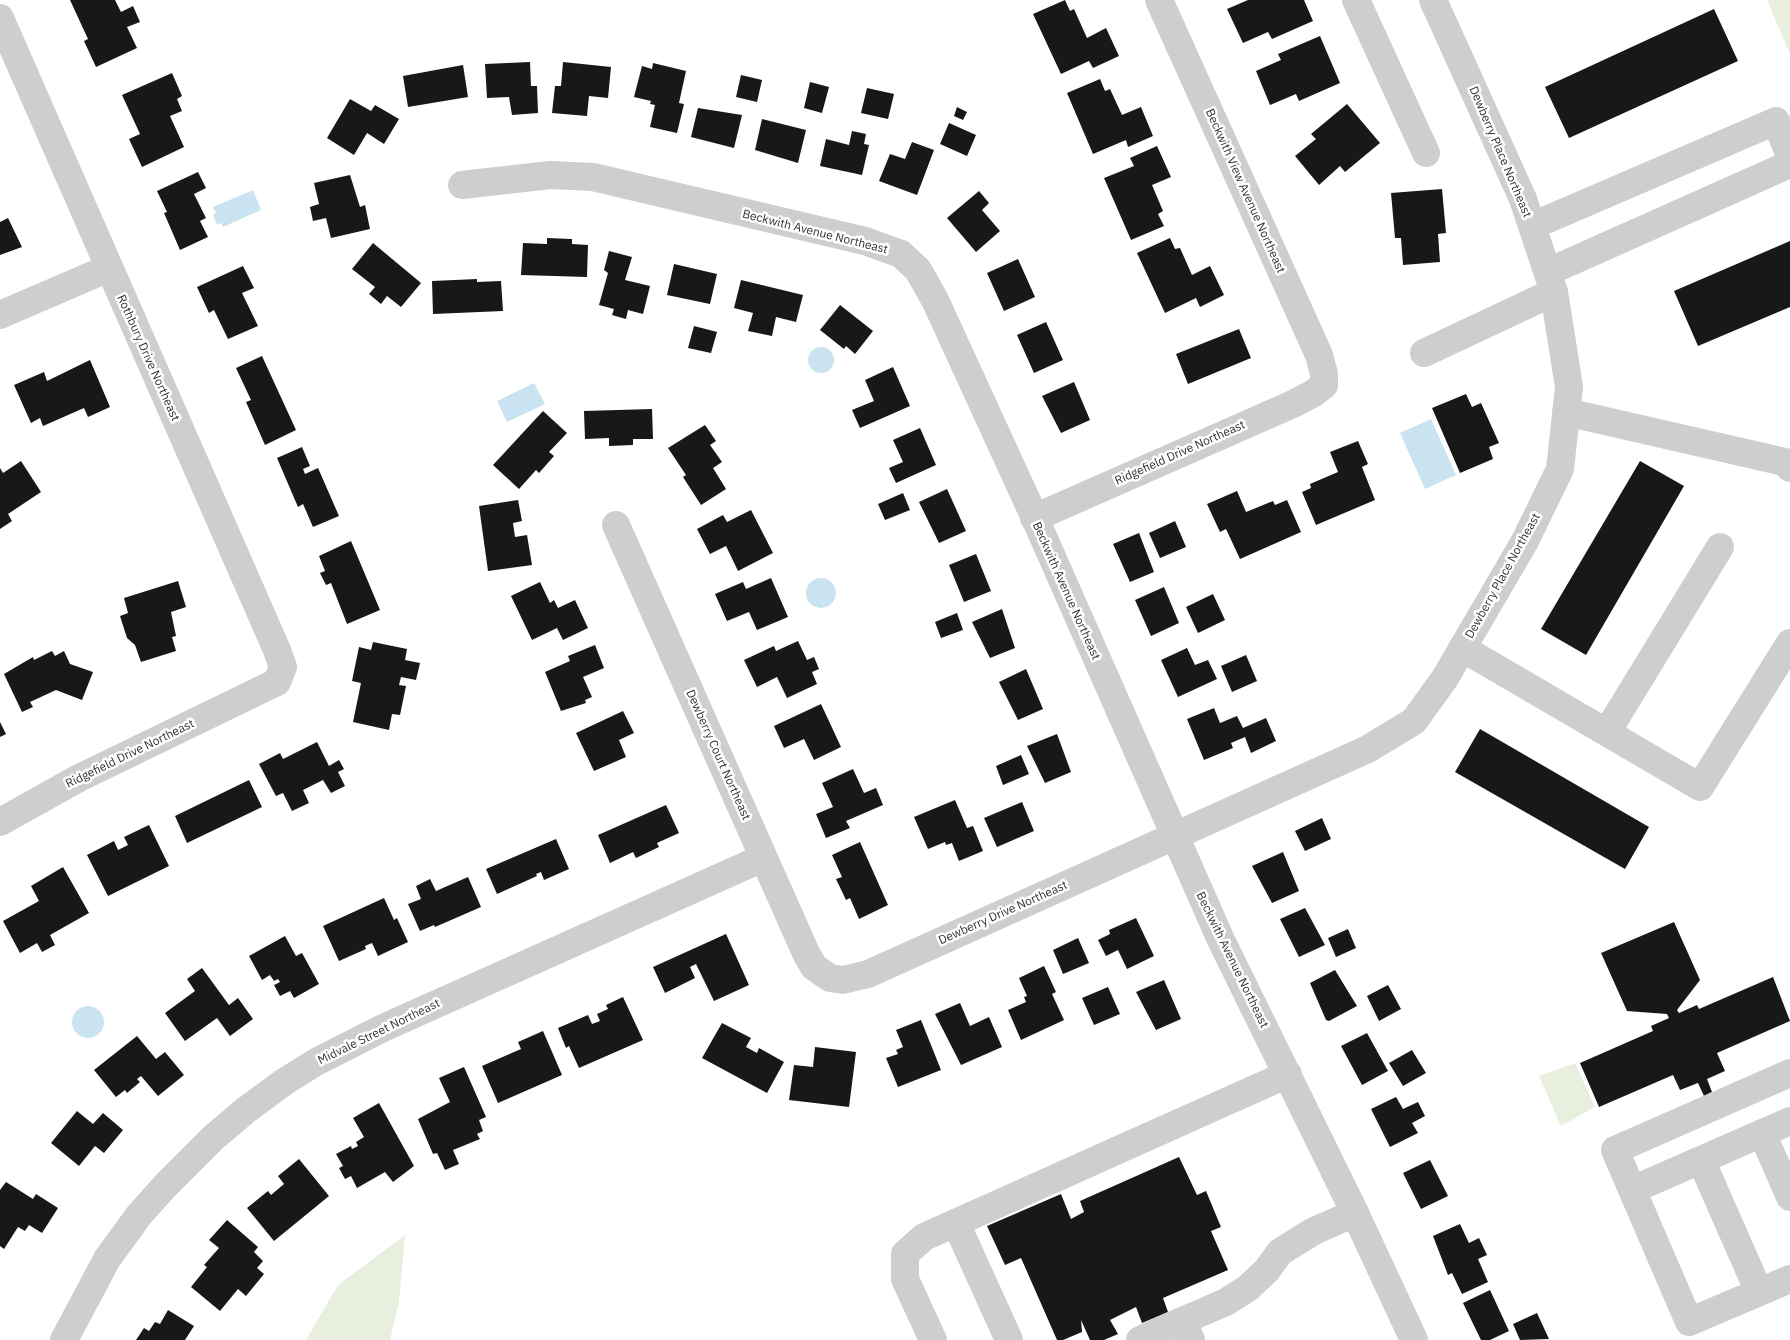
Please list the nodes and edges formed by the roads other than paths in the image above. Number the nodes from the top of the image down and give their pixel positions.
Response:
1 (1159, 0) edge
2 (1356, 0) edge
3 (1433, 0) edge
4 (0, 18) edge
5 (1426, 153) dead end
6 (1790, 156) edge
7 (1790, 164) edge
8 (462, 185) dead end
9 (1532, 226) junction
10 (109, 268) junction
11 (1551, 282) junction
12 (0, 315) edge
13 (1424, 353) dead end
14 (1324, 385) joint
15 (1566, 412) junction
16 (1790, 468) edge
17 (1034, 518) junction
18 (616, 525) dead end
19 (1720, 547) dead end
20 (1790, 643) edge
21 (1462, 648) junction
22 (262, 690) joint
23 (1607, 732) junction
24 (0, 822) edge
25 (1174, 836) junction
26 (763, 858) junction
27 (830, 978) joint
28 (1790, 1073) edge
29 (1288, 1074) junction
30 (1790, 1121) edge
31 (1762, 1133) junction
32 (1701, 1160) junction
33 (1632, 1190) junction
34 (1790, 1197) edge
35 (1356, 1213) junction
36 (956, 1223) junction
37 (1789, 1280) edge
38 (1759, 1292) junction
39 (1186, 1330) edge
40 (64, 1340) edge
41 (933, 1340) edge
42 (1009, 1340) edge
43 (1140, 1340) edge
44 (1414, 1340) edge

1 - 14 street, Beckwith View Avenue Northeast
2 - 5 street
3 - 9 street, Dewberry Place Northeast
4 - 10 street, Rothbury Drive Northeast
6 - 9 street
7 - 11 street
8 - 17 street, Beckwith Avenue Northeast
9 - 11 street, Dewberry Place Northeast
10 - 12 street
10 - 22 street, Rothbury Drive Northeast
11 - 13 street
11 - 15 street, Dewberry Place Northeast
14 - 17 street, Ridgefield Drive Northeast
15 - 16 street
15 - 21 street, Dewberry Place Northeast
17 - 25 street, Beckwith Avenue Northeast
18 - 26 street, Dewberry Court Northeast
19 - 23 street
20 - 23 street
21 - 23 street
21 - 25 street, Dewberry Place Northeast
22 - 24 street, Ridgefield Drive Northeast
25 - 27 street, Dewberry Drive Northeast
25 - 29 street, Beckwith Avenue Northeast
26 - 27 street, Dewberry Court Northeast
26 - 40 street, Midvale Street Northeast
28 - 33 street
29 - 35 street, Beckwith Avenue Northeast
29 - 36 street
30 - 31 street
31 - 32 street
31 - 34 street
32 - 33 street
32 - 38 street
33 - 38 street
35 - 39 street
35 - 44 street, Beckwith Avenue Northeast
36 - 41 street
36 - 42 street
37 - 38 street
39 - 43 street

